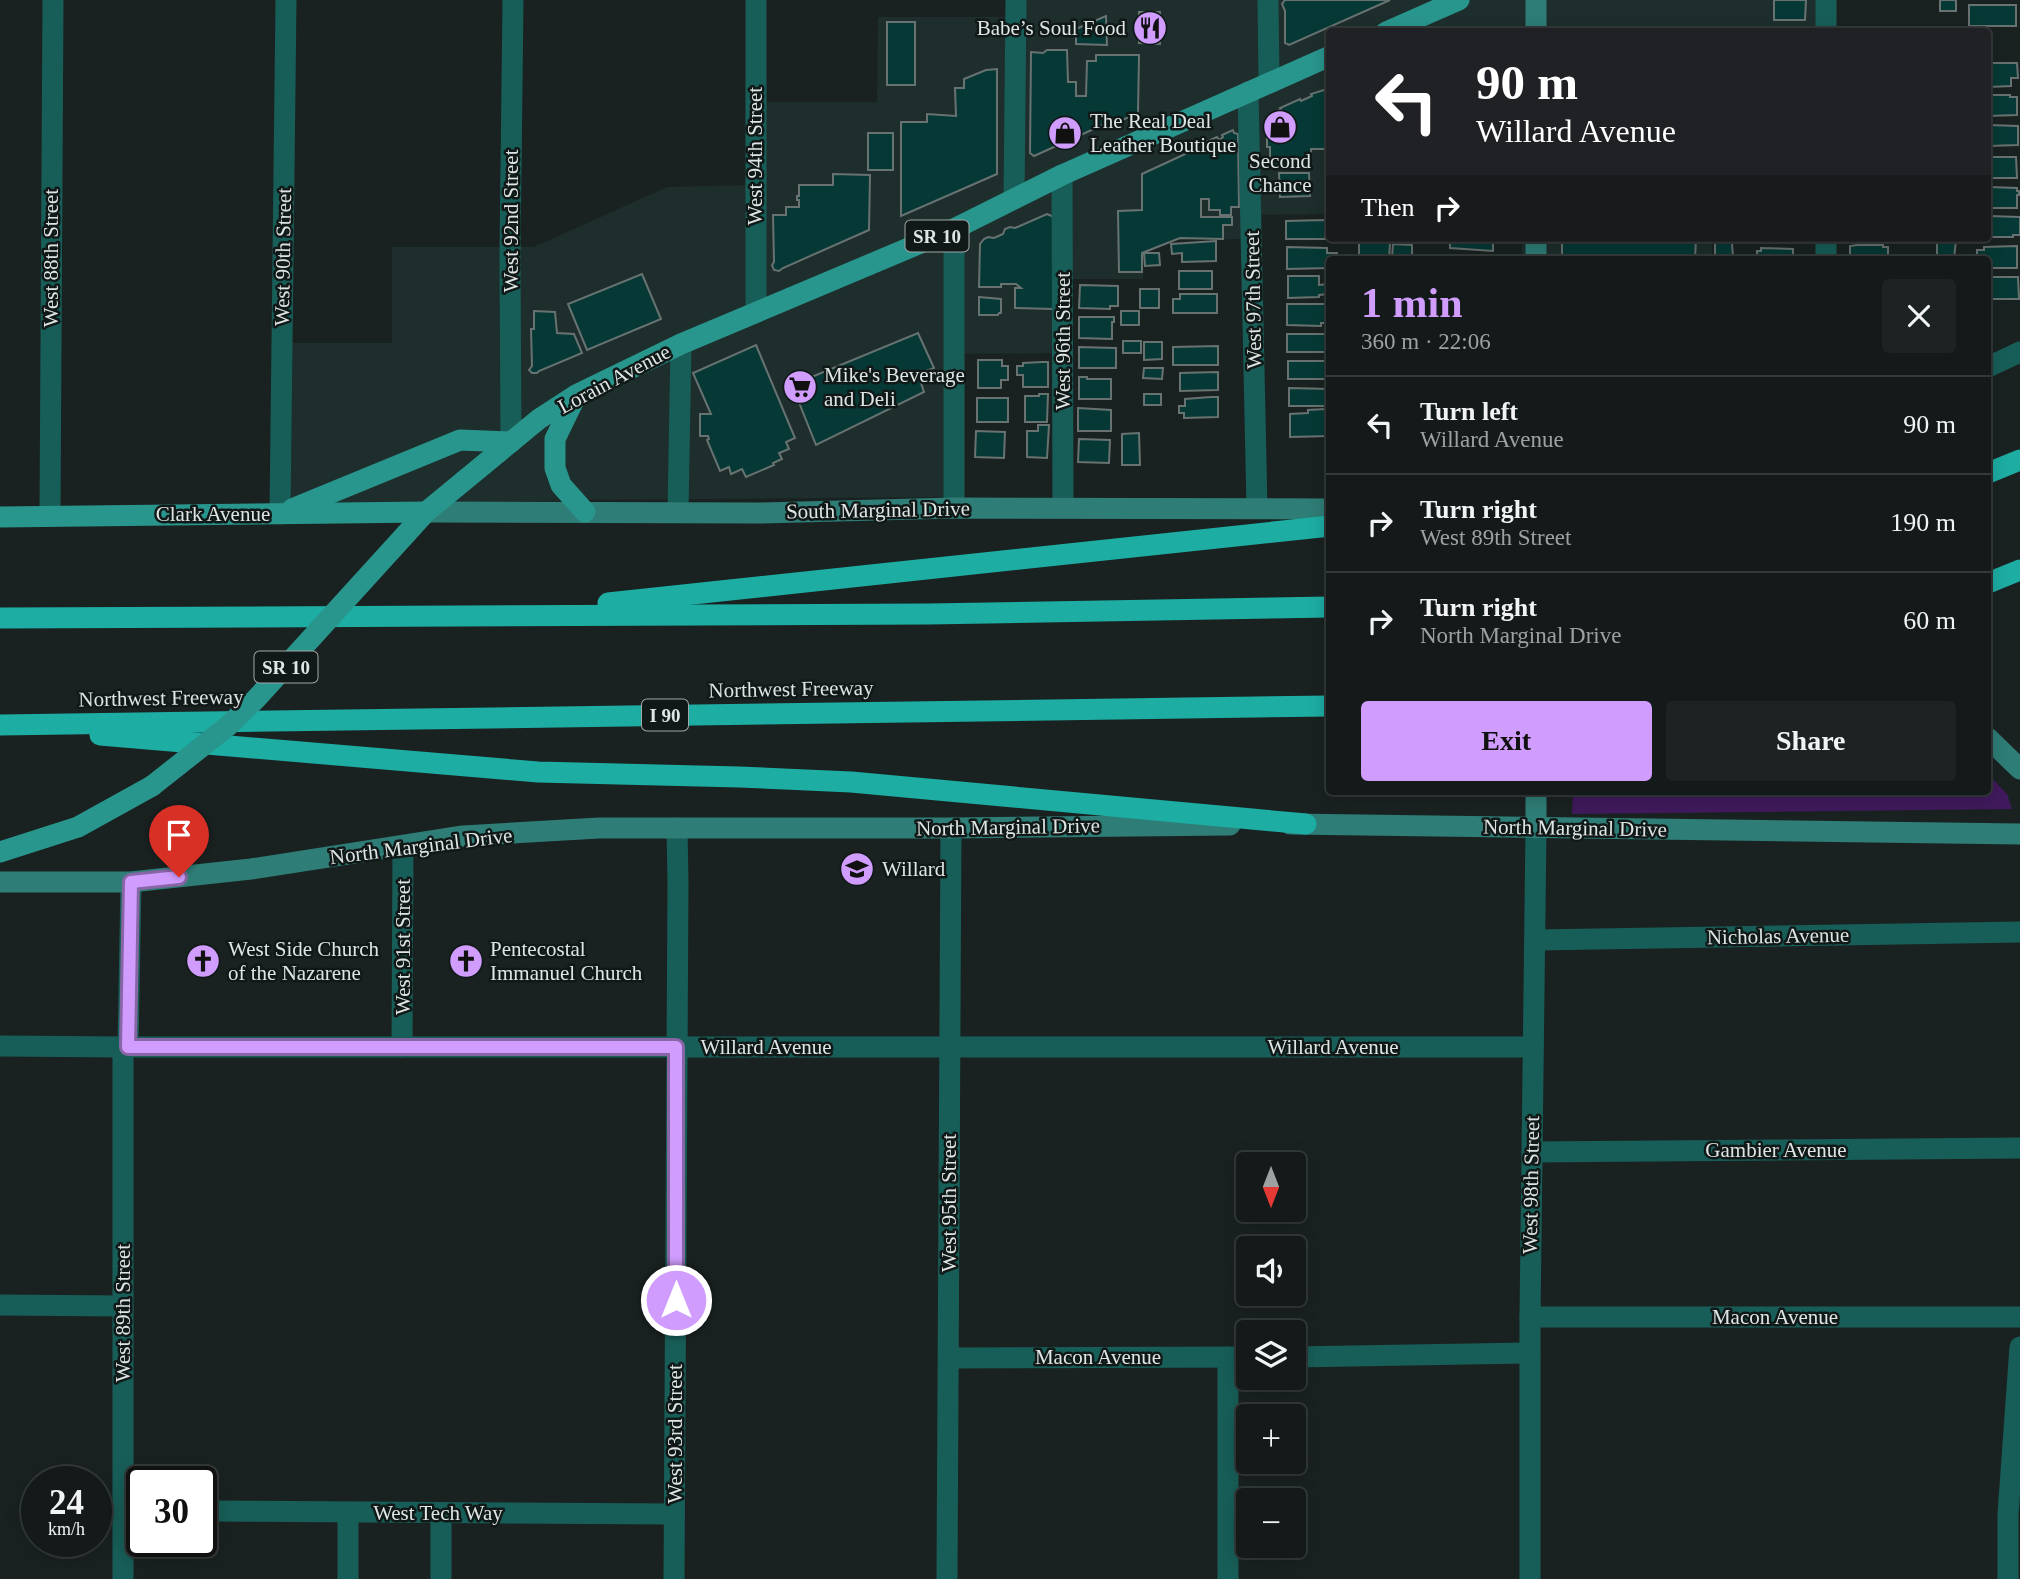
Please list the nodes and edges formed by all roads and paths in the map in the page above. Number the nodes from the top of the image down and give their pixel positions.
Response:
1 (53, 0) edge
2 (286, 0) edge
3 (513, 0) edge
4 (756, 0) edge
5 (1016, 0) edge
6 (1268, 0) edge
7 (1459, 0) edge
8 (1536, 0) edge
9 (1826, 0) edge
10 (1395, 28) edge
11 (1536, 28) edge
12 (1826, 28) edge
13 (1326, 58) edge
14 (1269, 82) junction
15 (1248, 92) junction
16 (1062, 175) junction
17 (1014, 199) junction
18 (954, 229) junction
19 (756, 312) junction
20 (681, 344) junction
21 (2020, 352) edge
22 (1991, 366) edge
23 (576, 395) junction
24 (511, 443) junction
25 (2020, 460) edge
26 (1991, 471) edge
27 (954, 508) junction
28 (1063, 508) junction
29 (1257, 508) junction
30 (1326, 509) edge
31 (426, 512) junction
32 (585, 512) junction
33 (678, 512) junction
34 (280, 514) junction
35 (50, 516) junction
36 (0, 517) edge
37 (1326, 526) edge
38 (2020, 570) edge
39 (1991, 582) edge
40 (1326, 607) edge
41 (491, 615) junction
42 (0, 618) edge
43 (1326, 706) edge
44 (0, 726) edge
45 (1991, 741) edge
46 (2020, 769) edge
47 (1536, 795) edge
48 (1306, 824) junction
49 (677, 828) junction
50 (951, 828) junction
51 (1536, 828) junction
52 (2020, 834) edge
53 (403, 846) junction
54 (0, 852) edge
55 (0, 882) edge
56 (131, 882) junction
57 (2020, 932) edge
58 (1536, 940) junction
59 (0, 1045) edge
60 (125, 1047) junction
61 (402, 1047) junction
62 (676, 1047) junction
63 (950, 1047) junction
64 (1533, 1047) junction
65 (2020, 1148) edge
66 (1532, 1152) junction
67 (0, 1304) edge
68 (123, 1306) junction
69 (1530, 1317) junction
70 (2020, 1317) edge
71 (2020, 1347) edge
72 (1530, 1353) junction
73 (1236, 1357) edge
74 (1306, 1357) edge
75 (949, 1358) junction
76 (1237, 1390) edge
77 (130, 1466) edge
78 (217, 1511) edge
79 (348, 1512) junction
80 (441, 1513) junction
81 (674, 1514) junction
82 (126, 1556) edge
83 (123, 1579) edge
84 (348, 1579) edge
85 (441, 1579) edge
86 (674, 1579) edge
87 (947, 1579) edge
88 (1228, 1579) edge
89 (1530, 1579) edge
90 (2008, 1579) edge

1 - 35 street, West 88th Street
2 - 34 street, West 90th Street
3 - 24 street, West 92nd Street
4 - 19 street, West 94th Street
5 - 17 street
6 - 14 street
7 - 10 main road
8 - 11 street
9 - 12 street
13 - 14 main road, Lorain Avenue / SR 10
14 - 15 main road, Lorain Avenue / SR 10
15 - 16 main road, Lorain Avenue / SR 10
15 - 29 street, West 97th Street
16 - 17 main road, Lorain Avenue / SR 10
16 - 28 street, West 96th Street
17 - 18 main road, Lorain Avenue / SR 10
18 - 19 main road, Lorain Avenue / SR 10
18 - 27 street
19 - 20 main road, Lorain Avenue / SR 10
20 - 23 main road, Lorain Avenue / SR 10
20 - 33 street
21 - 22 street
23 - 24 main road, Lorain Avenue / SR 10
23 - 32 main road
24 - 31 main road, Lorain Avenue / SR 10
24 - 34 main road
25 - 26 highway
27 - 28 street, South Marginal Drive
27 - 33 street, South Marginal Drive
28 - 29 street, South Marginal Drive
29 - 30 street, South Marginal Drive
31 - 32 street, South Marginal Drive
31 - 34 main road, Clark Avenue
31 - 54 main road, Lorain Avenue / SR 10, bridge
32 - 33 street, South Marginal Drive
34 - 35 main road, Clark Avenue
35 - 36 main road, Clark Avenue
37 - 41 highway
38 - 39 highway
40 - 41 highway
41 - 42 highway
43 - 44 highway, Northwest Freeway / I 90
44 - 48 highway
45 - 46 street
47 - 51 street, West 98th Street
48 - 50 street, North Marginal Drive
48 - 51 street, North Marginal Drive
49 - 50 street, North Marginal Drive
49 - 53 street, North Marginal Drive
49 - 62 street, West 93rd Street
50 - 63 street, West 95th Street
51 - 52 street, North Marginal Drive
51 - 58 street, West 98th Street
53 - 56 street, North Marginal Drive
53 - 61 street, West 91st Street
55 - 56 street, North Marginal Drive
56 - 60 street, West 89th Street
57 - 58 street, Nicholas Avenue
58 - 64 street, West 98th Street
59 - 60 street, Willard Avenue
60 - 61 street, Willard Avenue
60 - 68 street, West 89th Street
61 - 62 street, Willard Avenue
62 - 63 street, Willard Avenue
62 - 81 street, West 93rd Street
63 - 64 street, Willard Avenue
63 - 75 street, West 95th Street
64 - 66 street, West 98th Street
65 - 66 street, Gambier Avenue
66 - 69 street, West 98th Street
67 - 68 street
68 - 77 street, West 89th Street
69 - 70 street, Macon Avenue
69 - 72 street, West 98th Street
71 - 90 street
72 - 74 street
72 - 89 street, West 98th Street
73 - 75 street, Macon Avenue
75 - 87 street, West 95th Street
76 - 88 street
78 - 79 street, West Tech Way
79 - 80 street, West Tech Way
79 - 84 street
80 - 81 street, West Tech Way
80 - 85 street
81 - 86 street, West 93rd Street
82 - 83 street, West 89th Street

